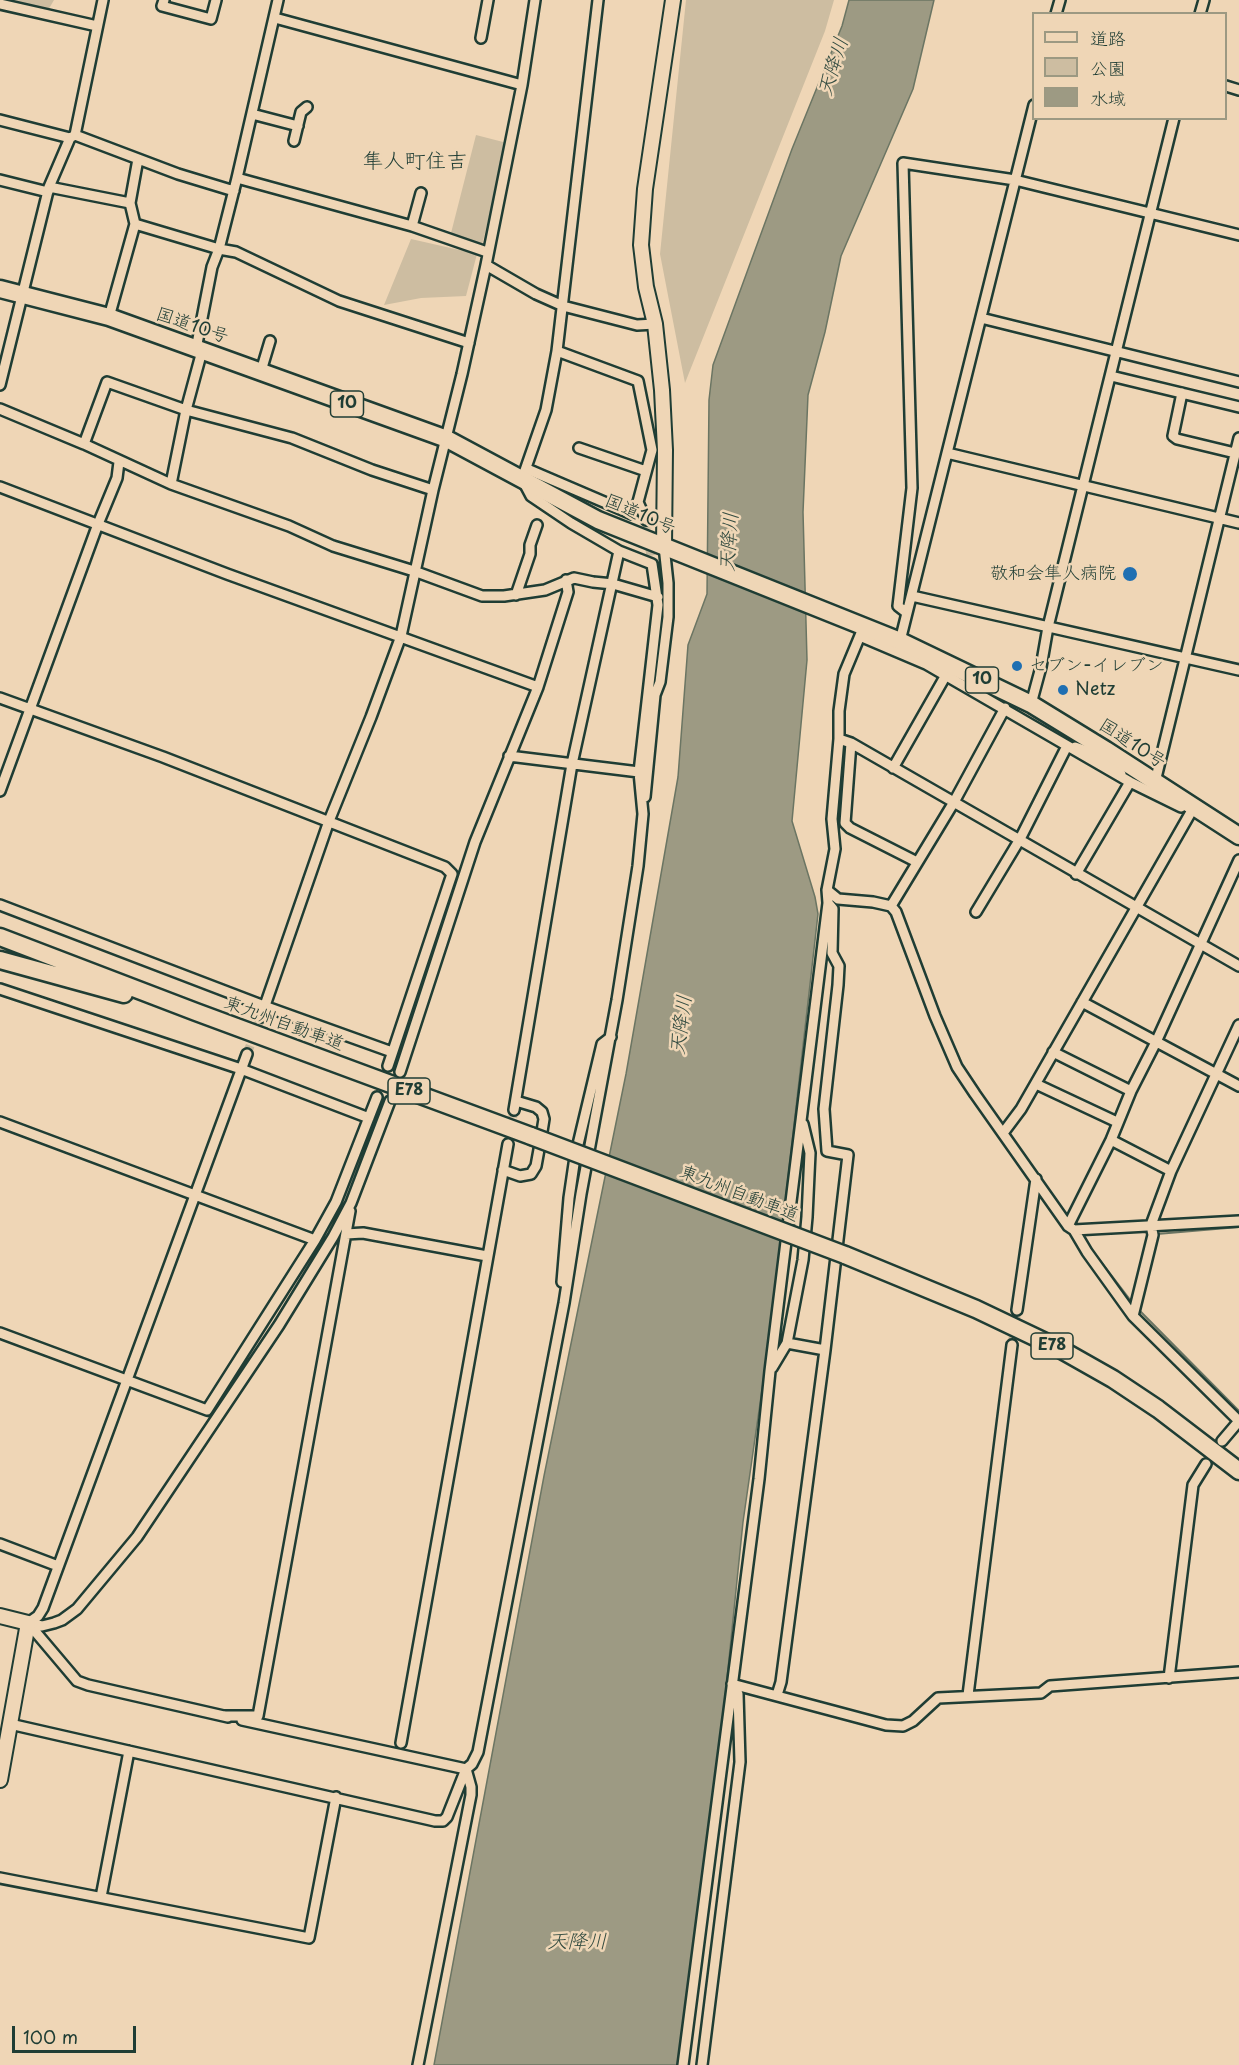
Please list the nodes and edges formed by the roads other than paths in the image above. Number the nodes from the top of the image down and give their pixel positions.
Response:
1 (103, 0) edge
2 (164, 0) edge
3 (216, 0) edge
4 (278, 0) edge
5 (488, 0) edge
6 (535, 0) edge
7 (598, 0) edge
8 (674, 0) edge
9 (0, 4) edge
10 (275, 18) junction
11 (97, 26) junction
12 (482, 38) dead end
13 (522, 84) junction
14 (307, 106) dead end
15 (1032, 113) edge
16 (252, 114) junction
17 (0, 120) edge
18 (1173, 120) edge
19 (298, 126) junction
20 (72, 136) junction
21 (294, 141) dead end
22 (138, 159) junction
23 (237, 178) junction
24 (0, 180) edge
25 (1015, 180) junction
26 (49, 189) junction
27 (234, 191) junction
28 (421, 193) dead end
29 (130, 203) junction
30 (1150, 213) junction
31 (135, 224) junction
32 (412, 226) junction
33 (1239, 235) edge
34 (219, 249) junction
35 (487, 252) junction
36 (486, 265) junction
37 (0, 290) edge
38 (23, 295) junction
39 (564, 306) junction
40 (109, 317) junction
41 (981, 318) junction
42 (654, 324) junction
43 (270, 341) dead end
44 (469, 343) junction
45 (199, 350) junction
46 (557, 351) junction
47 (1117, 352) junction
48 (261, 370) junction
49 (1111, 376) junction
50 (1239, 382) edge
51 (0, 385) edge
52 (1182, 393) junction
53 (1239, 407) edge
54 (0, 410) edge
55 (186, 410) junction
56 (1239, 438) edge
57 (447, 439) junction
58 (84, 444) junction
59 (579, 448) dead end
60 (658, 450) junction
61 (947, 453) junction
62 (1235, 453) junction
63 (119, 462) junction
64 (646, 471) junction
65 (524, 474) junction
66 (171, 484) junction
67 (1084, 486) junction
68 (0, 487) edge
69 (433, 490) junction
70 (638, 502) junction
71 (1220, 518) junction
72 (646, 520) tunnel mouth
73 (1239, 523) edge
74 (98, 524) junction
75 (537, 525) dead end
76 (664, 546) junction
77 (619, 551) junction
78 (414, 571) junction
79 (566, 580) junction
80 (613, 584) junction
81 (516, 595) junction
82 (912, 596) junction
83 (658, 597) junction
84 (668, 607) junction
85 (907, 613) junction
86 (859, 627) junction
87 (1048, 627) junction
88 (655, 630) junction
89 (401, 636) junction
90 (900, 641) junction
91 (1186, 658) junction
92 (1239, 670) edge
93 (946, 675) junction
94 (538, 687) junction
95 (0, 698) edge
96 (1031, 704) junction
97 (1005, 708) junction
98 (30, 710) junction
99 (839, 739) junction
100 (851, 743) junction
101 (1067, 746) junction
102 (1103, 753) junction
103 (509, 756) junction
104 (572, 764) junction
105 (893, 768) junction
106 (639, 772) junction
107 (1130, 782) junction
108 (1155, 782) junction
109 (0, 791) edge
110 (954, 802) junction
111 (1191, 812) junction
112 (643, 814) junction
113 (329, 821) junction
114 (1239, 836) edge
115 (1020, 840) junction
116 (1239, 843) edge
117 (1239, 860) edge
118 (916, 861) junction
119 (1076, 874) junction
120 (827, 890) junction
121 (828, 903) junction
122 (0, 905) edge
123 (891, 906) junction
124 (1137, 908) junction
125 (976, 912) dead end
126 (0, 931) edge
127 (0, 937) edge
128 (1201, 944) junction
129 (0, 946) edge
130 (38, 950) junction
131 (0, 960) edge
132 (1239, 966) edge
133 (0, 989) edge
134 (1082, 1002) junction
135 (264, 1006) junction
136 (196, 1012) junction
137 (261, 1017) tunnel mouth
138 (1239, 1025) edge
139 (1156, 1042) junction
140 (288, 1046) junction
141 (392, 1052) junction
142 (1053, 1052) junction
143 (247, 1054) tunnel mouth
144 (242, 1069) junction
145 (1216, 1073) junction
146 (1036, 1084) junction
147 (1239, 1086) edge
148 (1131, 1091) junction
149 (377, 1097) dead end
150 (390, 1101) dead end
151 (801, 1116) junction
152 (369, 1118) junction
153 (0, 1122) edge
154 (1117, 1122) junction
155 (1003, 1133) junction
156 (1111, 1140) junction
157 (508, 1144) tunnel mouth
158 (503, 1170) junction
159 (1171, 1171) junction
160 (1036, 1179) junction
161 (195, 1195) junction
162 (351, 1203) junction
163 (1239, 1221) edge
164 (1151, 1225) junction
165 (1071, 1228) junction
166 (346, 1234) junction
167 (315, 1240) junction
168 (487, 1256) junction
169 (1017, 1310) tunnel mouth
170 (1133, 1316) junction
171 (0, 1334) edge
172 (787, 1343) junction
173 (1012, 1345) tunnel mouth
174 (825, 1350) junction
175 (770, 1371) junction
176 (126, 1380) junction
177 (1239, 1421) edge
178 (1222, 1441) dead end
179 (1206, 1464) dead end
180 (1239, 1471) edge
181 (0, 1544) edge
182 (58, 1566) junction
183 (0, 1616) edge
184 (28, 1623) junction
185 (1239, 1672) edge
186 (1169, 1678) junction
187 (732, 1684) junction
188 (777, 1695) junction
189 (968, 1695) junction
190 (225, 1716) junction
191 (10, 1724) junction
192 (401, 1743) dead end
193 (129, 1751) junction
194 (466, 1769) junction
195 (0, 1780) edge
196 (336, 1797) junction
197 (0, 1878) edge
198 (101, 1897) junction
199 (418, 2065) edge
200 (683, 2065) edge
201 (702, 2065) edge

1 - 11 street
2 - 3 street
4 - 10 street
5 - 12 street
6 - 13 street
7 - 39 street
8 - 42 street
9 - 11 street
10 - 13 street
10 - 16 street
11 - 20 street
13 - 35 street
14 - 19 street
15 - 25 street
16 - 19 street
16 - 23 street
17 - 20 street
18 - 30 street
19 - 21 street
20 - 22 street
20 - 26 street
22 - 27 street
22 - 29 street
23 - 27 street
23 - 32 street
24 - 26 street
25 - 30 street
25 - 41 street
25 - 85 street
26 - 29 street
26 - 38 street
27 - 34 street
28 - 32 street
29 - 31 street
30 - 33 street
30 - 47 street
31 - 34 street
31 - 40 street
32 - 35 street
34 - 44 street
34 - 45 street
35 - 36 street
36 - 39 street
36 - 44 street
37 - 38 highway, 国道10号 / 10
38 - 40 highway, 国道10号 / 10
38 - 51 street
39 - 42 street
39 - 46 street
40 - 45 highway, 国道10号 / 10
41 - 47 street
41 - 61 street
42 - 60 street
43 - 48 street
44 - 57 street
45 - 48 highway, 国道10号 / 10
45 - 55 street
46 - 60 street
46 - 65 street
47 - 49 street
47 - 50 street
48 - 57 highway, 国道10号 / 10
49 - 52 street
49 - 67 street
52 - 53 street
52 - 62 street
54 - 58 street
55 - 58 street
55 - 66 street
55 - 69 street
56 - 62 street
57 - 65 highway, 国道10号 / 10
57 - 69 street
58 - 63 street
59 - 64 street
60 - 64 street
60 - 76 street
61 - 67 street
61 - 82 street
62 - 71 street
63 - 66 street
63 - 74 street
64 - 70 street
65 - 70 street
65 - 76 highway, 国道10号 / 10
65 - 77 street
66 - 78 street
67 - 71 street
67 - 87 street
68 - 74 street
69 - 78 street
70 - 72 street
71 - 73 street
71 - 91 street
74 - 89 street
74 - 98 street
75 - 81 street
76 - 84 street
76 - 86 highway, 国道10号 / 10
77 - 80 street
77 - 83 street
78 - 81 street
78 - 89 street
79 - 80 street
79 - 81 street
79 - 94 street
80 - 83 street
80 - 104 street
82 - 85 street
82 - 87 street
83 - 88 street
84 - 88 street
84 - 112 street
85 - 90 street
86 - 90 highway, 国道10号 / 10
86 - 93 street
86 - 99 street
87 - 91 street
87 - 96 street
88 - 106 street
89 - 94 street
89 - 113 street
90 - 96 highway, 国道10号 / 10
91 - 92 street
91 - 108 street
93 - 97 street
93 - 105 street
94 - 103 street
95 - 98 street
96 - 102 highway, 国道10号 / 10
97 - 101 street
97 - 110 street
98 - 109 street
98 - 113 street
99 - 100 street
99 - 120 street
100 - 105 street
100 - 118 street
101 - 102 street
101 - 107 street
101 - 115 street
102 - 107 street
102 - 108 highway, 国道10号 / 10
103 - 104 street
103 - 141 street
104 - 106 street
104 - 158 street
105 - 110 street
106 - 112 street
107 - 111 street
107 - 119 street
108 - 114 highway, 国道10号 / 10
110 - 115 street
110 - 118 street
111 - 116 street
111 - 124 street
112 - 194 street
113 - 135 street
113 - 141 street
115 - 119 street
115 - 125 street
117 - 128 street
118 - 123 street
119 - 124 street
120 - 121 street
120 - 123 street
121 - 151 street
121 - 174 street
122 - 135 street
123 - 155 street
124 - 128 street
124 - 134 street
126 - 130 highway
127 - 130 highway, 東九州自動車道 / E78
128 - 132 street
128 - 139 street
129 - 136 highway, 東九州自動車道 / E78
130 - 136 highway, 東九州自動車道 / E78
131 - 140 highway
133 - 144 street
134 - 139 street
134 - 142 street
135 - 137 street
135 - 141 street
136 - 140 highway, 東九州自動車道 / E78
138 - 145 street
139 - 145 street
139 - 148 street
140 - 180 highway, 東九州自動車道 / E78, bridge
142 - 146 street
142 - 148 street
143 - 144 street
144 - 152 street
144 - 161 street
145 - 147 street
145 - 159 street
146 - 154 street
146 - 155 street
148 - 154 street
149 - 152 street
150 - 162 street
151 - 172 street
151 - 175 street
152 - 167 street
153 - 161 street
154 - 156 street
155 - 160 street
156 - 159 street
156 - 165 street
157 - 158 street
158 - 168 street
159 - 164 street
160 - 165 street
160 - 169 street
161 - 167 street
161 - 176 street
162 - 166 street
162 - 184 street
163 - 164 street
164 - 165 street
164 - 170 street
165 - 170 street
166 - 168 street
166 - 190 street
167 - 176 street
168 - 192 street
170 - 177 street
171 - 176 street
172 - 174 street
172 - 175 street
173 - 189 street
174 - 188 street
175 - 187 street
176 - 182 street
177 - 178 street
179 - 186 street
181 - 182 street
182 - 184 street
183 - 184 street
184 - 190 street
184 - 191 street
185 - 186 street
186 - 189 street
187 - 188 street
187 - 200 street
187 - 201 street
188 - 189 street
190 - 194 street
191 - 193 street
191 - 195 street
193 - 196 street
193 - 198 street
194 - 196 street
194 - 199 street
196 - 198 street
197 - 198 street

